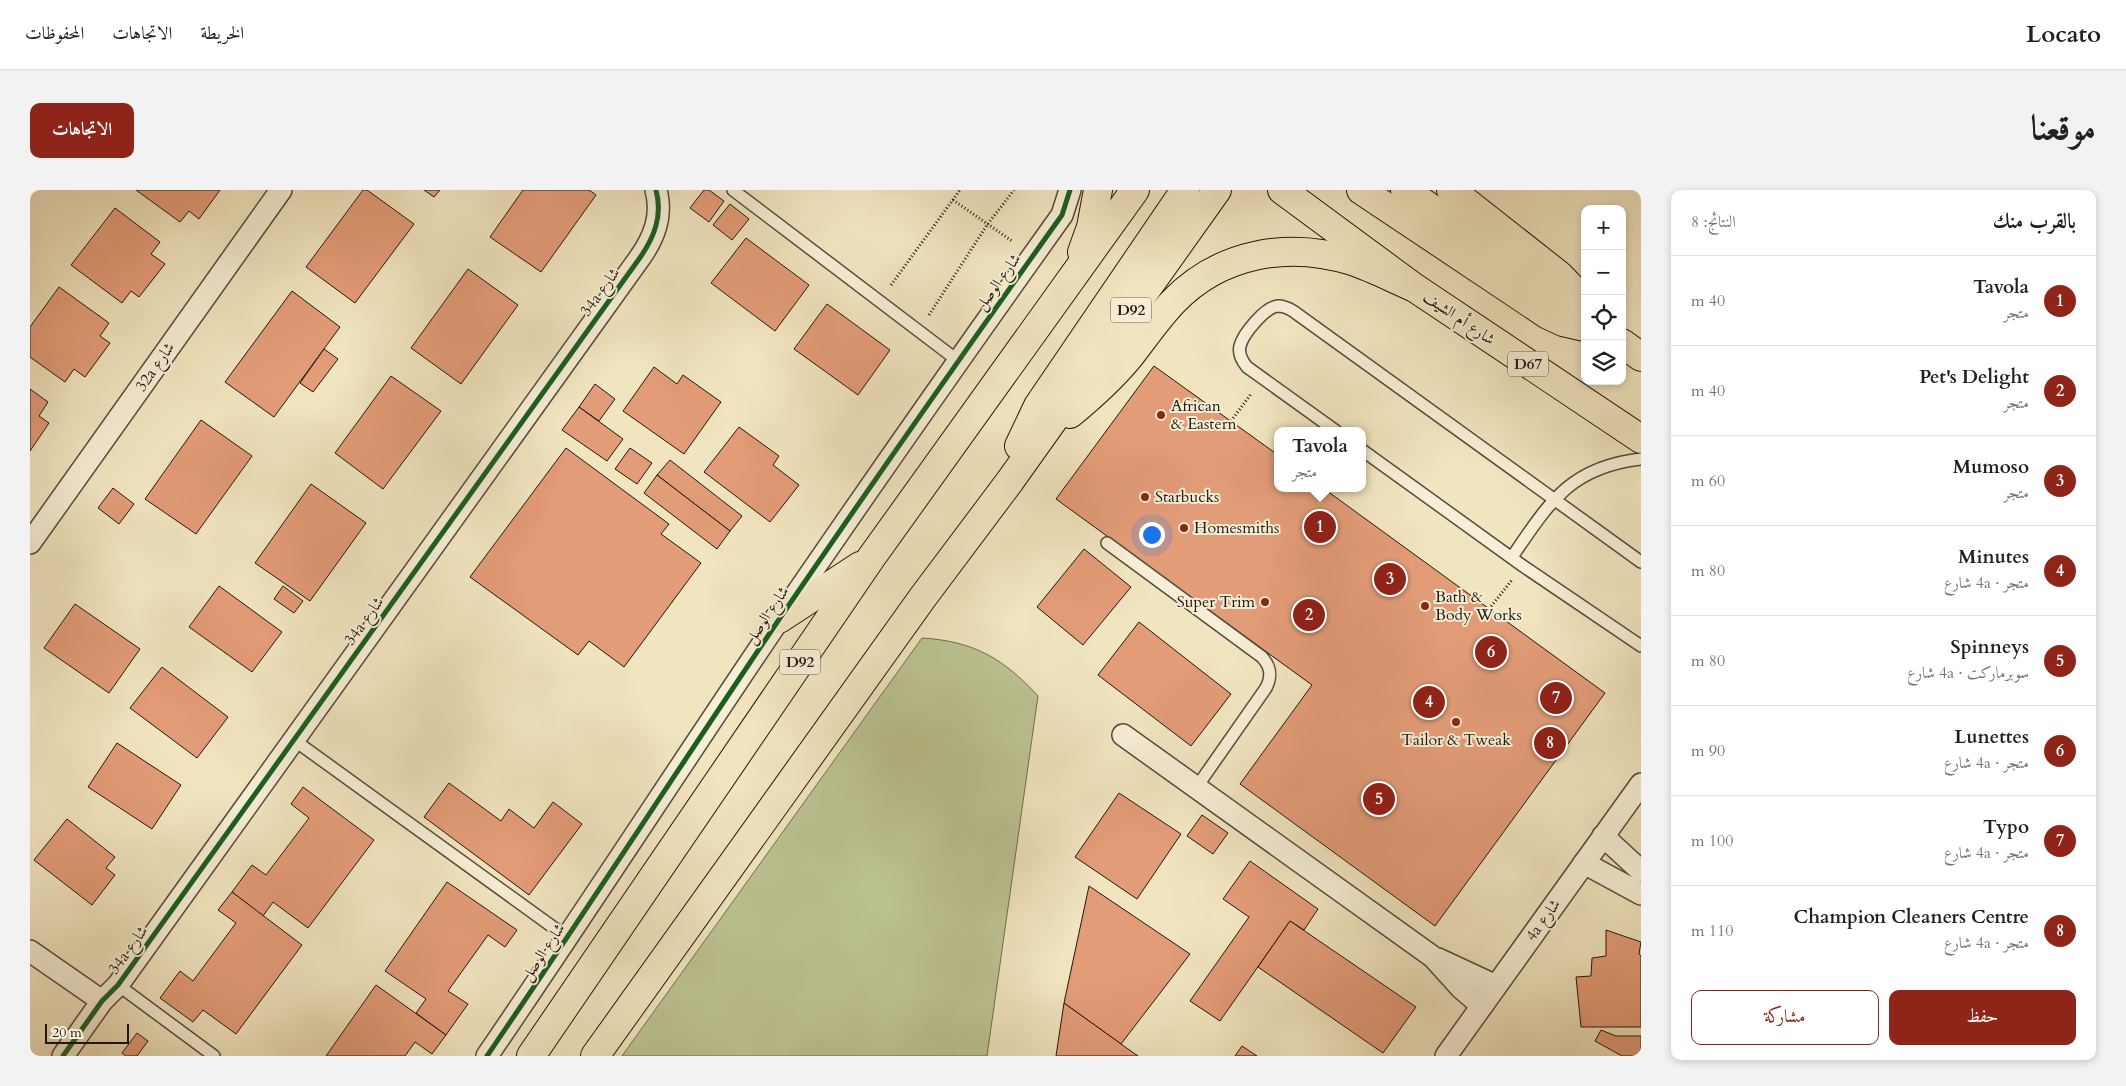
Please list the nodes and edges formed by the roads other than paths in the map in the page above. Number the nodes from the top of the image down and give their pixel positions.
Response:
1 (281, 190) edge
2 (656, 190) edge
3 (733, 190) edge
4 (1070, 190) edge
5 (1098, 190) edge
6 (1135, 190) edge
7 (1185, 190) edge
8 (1217, 190) edge
9 (1282, 190) edge
10 (1361, 190) edge
11 (1405, 190) edge
12 (1451, 190) edge
13 (1076, 272) junction
14 (1415, 288) junction
15 (1581, 299) edge
16 (1581, 313) edge
17 (1581, 326) edge
18 (1626, 346) edge
19 (1641, 357) edge
20 (957, 360) junction
21 (1330, 427) edge
22 (1046, 430) junction
23 (1641, 439) edge
24 (1366, 453) edge
25 (1641, 459) edge
26 (1010, 481) junction
27 (1554, 498) junction
28 (30, 543) edge
29 (1107, 543) dead end
30 (1512, 557) junction
31 (871, 558) junction
32 (1641, 562) edge
33 (779, 619) junction
34 (1641, 646) edge
35 (1123, 735) dead end
36 (294, 740) junction
37 (1641, 784) edge
38 (1196, 788) junction
39 (1603, 836) junction
40 (1584, 863) junction
41 (1641, 871) edge
42 (1641, 894) edge
43 (568, 938) junction
44 (30, 951) edge
45 (1433, 957) junction
46 (118, 985) junction
47 (1496, 986) junction
48 (102, 1001) junction
49 (1482, 1006) junction
50 (63, 1056) edge
51 (214, 1056) edge
52 (487, 1056) edge
53 (531, 1056) edge
54 (595, 1056) edge
55 (1446, 1056) edge

1 - 28 street, 32a شارع
2 - 36 street, 34a شارع
3 - 20 lane
4 - 20 street, شارع الوصل
5 - 13 main road
6 - 13 main road, D92
7 - 26 main road
8 - 22 main road, D92
9 - 14 main road, شارع أم الشيف / D67
10 - 17 main road
11 - 16 main road
12 - 15 main road
13 - 31 main road, D92
14 - 22 main road
14 - 23 main road, شارع أم الشيف / D67
18 - 19 main road
20 - 33 street, شارع الوصل
21 - 27 lane
22 - 26 main road, D92
24 - 30 lane
25 - 27 lane
26 - 54 main road, D92
27 - 30 lane
27 - 32 lane
29 - 38 lane
30 - 34 lane
31 - 33 main road
31 - 53 main road, D92
33 - 43 street, شارع الوصل
35 - 38 street
36 - 43 lane
36 - 46 street, 34a شارع
37 - 39 street, 4a شارع
38 - 45 street
39 - 40 street, 4a شارع
39 - 41 street
40 - 42 street
40 - 47 street, 4a شارع
43 - 52 street, شارع الوصل
44 - 48 street
45 - 47 street
45 - 49 street
46 - 48 street, 34a شارع
46 - 51 lane
47 - 49 street, 4a شارع
48 - 50 street, 34a شارع
49 - 55 street, 4a شارع

